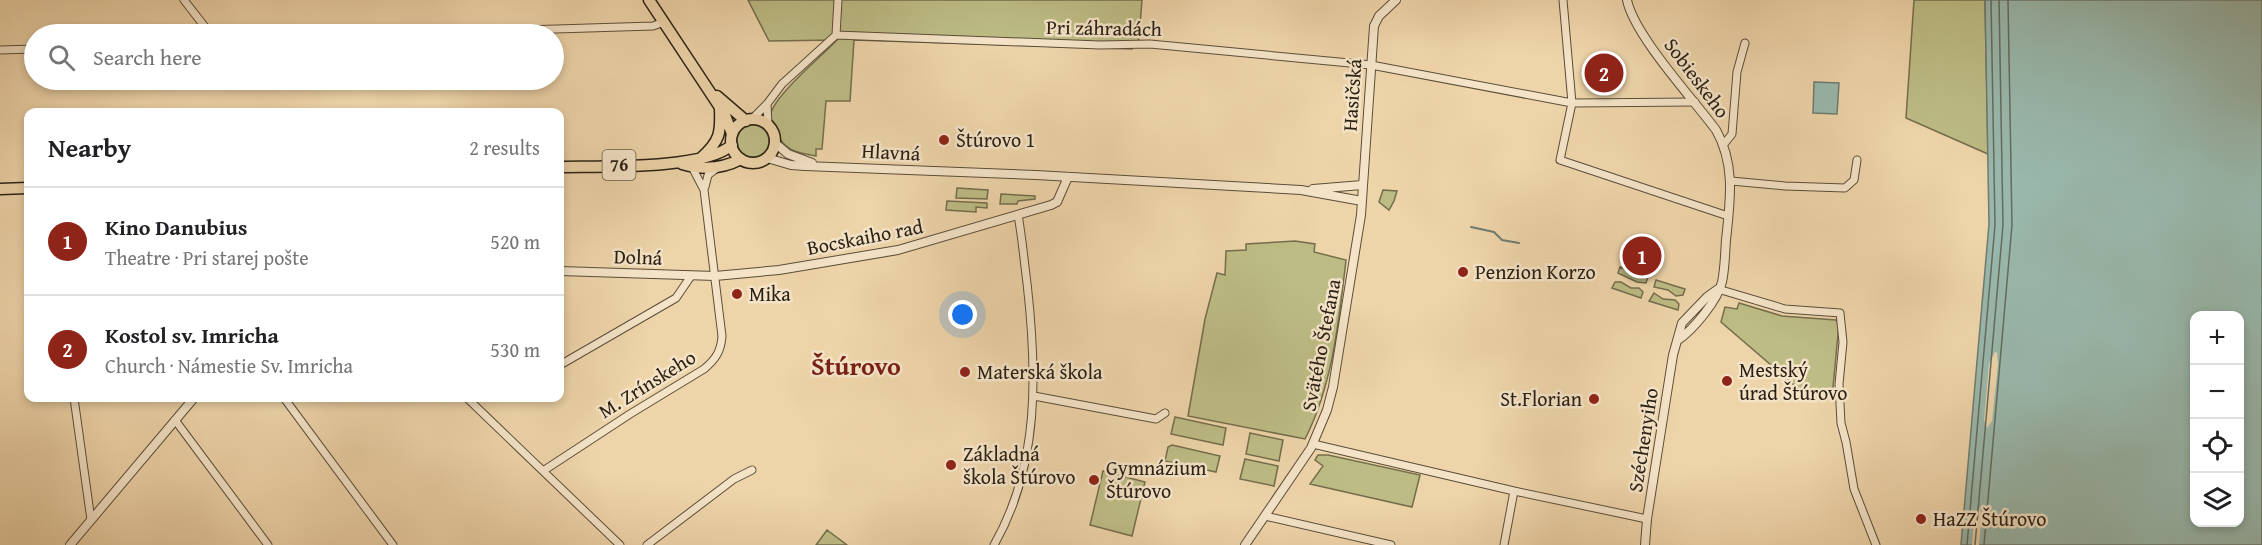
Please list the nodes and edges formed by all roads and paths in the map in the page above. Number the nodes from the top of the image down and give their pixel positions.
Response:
1 (184, 0) edge
2 (649, 0) edge
3 (838, 0) edge
4 (1396, 0) edge
5 (1563, 0) edge
6 (1627, 0) edge
7 (664, 22) junction
8 (204, 24) edge
9 (564, 29) edge
10 (836, 35) junction
11 (1745, 43) dead end
12 (24, 49) edge
13 (0, 50) edge
14 (1371, 64) junction
15 (705, 86) junction
16 (1695, 102) junction
17 (1572, 103) junction
18 (767, 104) junction
19 (720, 108) junction
20 (749, 120) junction
21 (768, 125) junction
22 (732, 139) junction
23 (775, 143) junction
24 (1724, 144) junction
25 (767, 158) junction
26 (741, 159) junction
27 (1857, 160) dead end
28 (696, 163) junction
29 (821, 165) junction
30 (564, 167) edge
31 (717, 168) junction
32 (1068, 177) junction
33 (1731, 181) junction
34 (1362, 185) junction
35 (24, 188) edge
36 (0, 189) edge
37 (704, 190) junction
38 (1301, 190) junction
39 (1362, 201) junction
40 (1018, 215) junction
41 (1728, 216) junction
42 (564, 271) edge
43 (691, 276) junction
44 (715, 276) junction
45 (1718, 289) junction
46 (1677, 340) joint
47 (564, 363) edge
48 (1034, 396) junction
49 (75, 402) edge
50 (191, 402) edge
51 (287, 402) edge
52 (471, 402) edge
53 (1165, 414) dead end
54 (175, 420) junction
55 (1313, 444) junction
56 (752, 470) dead end
57 (543, 471) junction
58 (1514, 491) junction
59 (1265, 516) junction
60 (1647, 519) junction
61 (91, 520) junction
62 (75, 543) edge
63 (268, 545) edge
64 (393, 545) edge
65 (620, 545) edge
66 (647, 545) edge
67 (994, 545) edge
68 (1245, 545) edge
69 (1391, 545) edge
70 (1504, 545) edge
71 (1645, 545) edge
72 (1876, 545) edge

1 - 8 street
2 - 7 main road
3 - 10 street
4 - 14 street, Hasičská
5 - 17 street
6 - 16 street, Sobieskeho
7 - 9 street
7 - 15 main road
10 - 14 street, Pri záhradách
10 - 18 street
11 - 24 street, Sobieskeho
12 - 13 street
14 - 17 street, Pri záhradách
14 - 34 street, Hasičská
15 - 19 main road
15 - 20 main road
16 - 17 street, Pri záhradách
16 - 24 street, Sobieskeho
17 - 41 street
18 - 20 street
18 - 21 street
19 - 22 main road
19 - 28 main road
20 - 21 main road
20 - 22 main road
21 - 23 main road
22 - 26 main road
22 - 28 main road
23 - 25 main road
23 - 29 street, Hlavná
24 - 33 street, Sobieskeho
25 - 26 main road, 76
25 - 29 street, Hlavná
26 - 31 main road, 76
27 - 33 street
28 - 30 main road, 76
28 - 31 main road, 76
28 - 37 street
29 - 32 street, Hlavná
31 - 37 street
32 - 38 street, Hlavná
32 - 40 street
33 - 41 street, Sobieskeho
34 - 38 street, Hlavná
34 - 39 street, Hasičská
35 - 36 main road
37 - 44 street, M. Zrínskeho
38 - 39 street, Hlavná
39 - 55 street, Svätého Štefana
40 - 44 street, Bocskaiho rad
40 - 48 street
41 - 45 street, Sobieskeho
42 - 43 street, Dolná
43 - 44 street, Dolná
43 - 47 street
44 - 57 street, M. Zrínskeho
45 - 46 street, Sobieskeho
45 - 72 street
46 - 60 street, Széchenyiho
48 - 53 street
48 - 67 street
49 - 61 street
50 - 54 street
51 - 64 street
52 - 57 street
54 - 61 street
54 - 63 street
55 - 58 street
55 - 59 street, Svätého Štefana
56 - 66 street
57 - 65 street
58 - 60 street
58 - 70 street
59 - 68 street, Svätého Štefana
59 - 69 street
60 - 71 street, Széchenyiho
61 - 62 street

